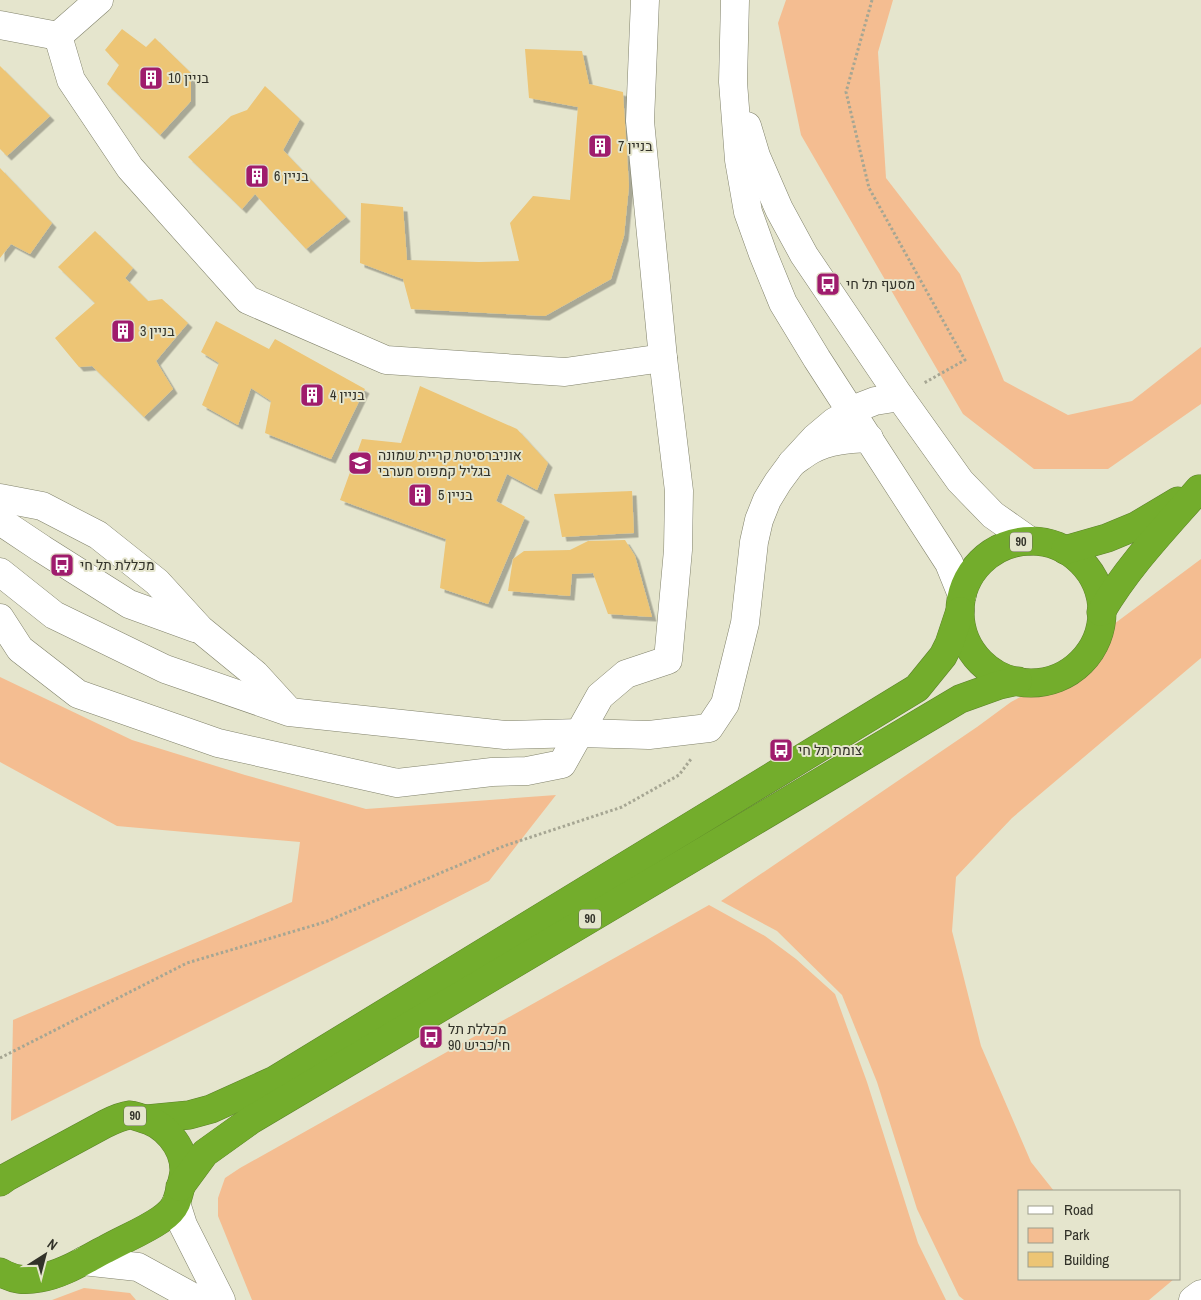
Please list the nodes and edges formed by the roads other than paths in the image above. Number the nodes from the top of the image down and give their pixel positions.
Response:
1 (99, 0) edge
2 (645, 0) edge
3 (735, 0) edge
4 (0, 25) edge
5 (58, 36) junction
6 (733, 82) junction
7 (663, 358) junction
8 (900, 397) junction
9 (851, 411) junction
10 (869, 438) junction
11 (792, 463) junction
12 (1200, 489) edge
13 (0, 498) edge
14 (0, 521) edge
15 (1030, 541) junction
16 (1065, 550) junction
17 (0, 572) edge
18 (961, 603) junction
19 (1101, 612) junction
20 (0, 618) edge
21 (200, 629) junction
22 (1018, 681) junction
23 (289, 712) junction
24 (580, 733) junction
25 (147, 1119) junction
26 (0, 1182) edge
27 (178, 1195) junction
28 (83, 1260) junction
29 (4, 1276) edge
30 (1201, 1294) edge
31 (198, 1300) edge
32 (221, 1300) edge
33 (1193, 1300) edge

1 - 5 street
2 - 7 street
3 - 6 street
4 - 5 street
5 - 7 street
6 - 8 street
6 - 9 street
7 - 24 street
8 - 9 street
8 - 15 street
9 - 10 street
9 - 11 street
10 - 11 street
10 - 18 street
11 - 24 street
12 - 16 highway, 90
12 - 19 highway, 90
13 - 21 street
14 - 21 street
15 - 16 highway, 90
15 - 18 highway, 90
16 - 19 highway, 90
17 - 23 street
18 - 22 highway, 90
18 - 25 highway, 90
19 - 22 highway, 90
20 - 24 street
21 - 23 street
22 - 27 highway, 90
23 - 24 street
25 - 26 highway, 90
25 - 27 highway, 90
27 - 28 highway, 90
27 - 32 street
28 - 29 highway, 90
28 - 31 street
30 - 33 street

